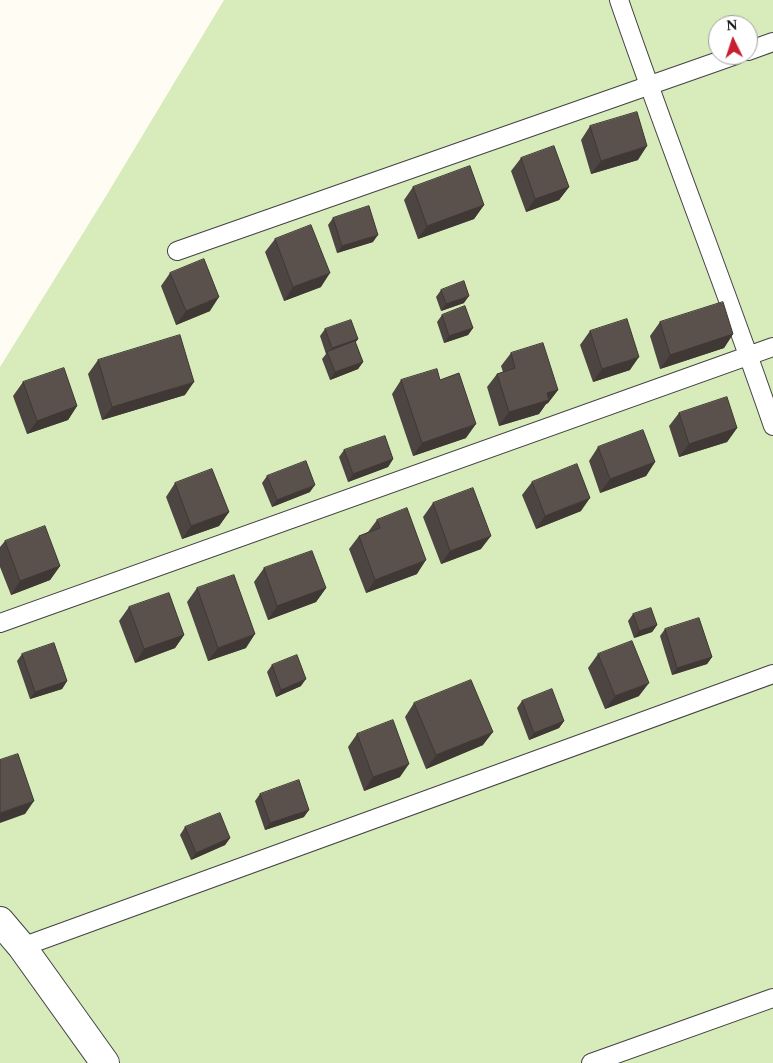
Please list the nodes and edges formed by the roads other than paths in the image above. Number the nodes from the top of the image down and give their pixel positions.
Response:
1 (618, 0) edge
2 (773, 42) edge
3 (758, 47) edge
4 (708, 65) edge
5 (648, 86) junction
6 (177, 251) dead end
7 (773, 346) edge
8 (748, 354) junction
9 (773, 426) edge
10 (0, 623) edge
11 (773, 674) edge
12 (0, 921) edge
13 (22, 947) junction
14 (773, 998) edge
15 (105, 1063) edge
16 (591, 1063) edge

1 - 5 lane
2 - 3 lane
4 - 5 lane
5 - 6 lane
5 - 8 lane
7 - 8 lane
8 - 9 lane
8 - 10 lane
11 - 13 lane
12 - 13 street
13 - 15 street
14 - 16 lane

